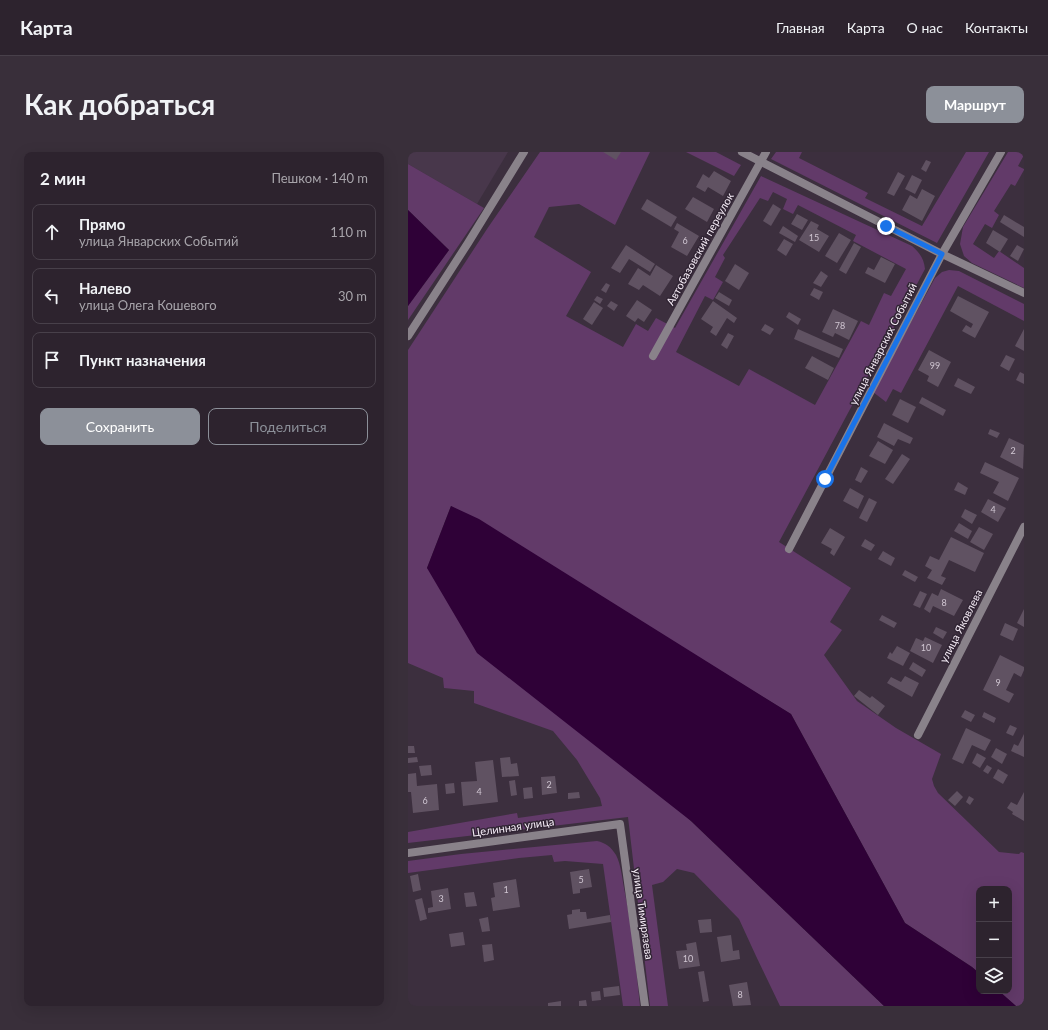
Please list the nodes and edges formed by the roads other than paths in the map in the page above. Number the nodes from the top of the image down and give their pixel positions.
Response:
1 (524, 152) edge
2 (742, 152) edge
3 (766, 152) edge
4 (1001, 152) edge
5 (760, 162) junction
6 (942, 254) junction
7 (1024, 293) edge
8 (408, 336) edge
9 (653, 356) dead end
10 (1024, 527) edge
11 (789, 549) dead end
12 (918, 735) dead end
13 (620, 824) joint
14 (408, 852) edge
15 (645, 1006) edge

1 - 8 street
2 - 5 street
3 - 5 street, Автобазовский переулок
4 - 6 street, улица Январских Событий
5 - 6 street
5 - 9 street, Автобазовский переулок
6 - 7 street
6 - 11 street, улица Январских Событий
10 - 12 street, улица Яковлева
13 - 14 street, Целинная улица
13 - 15 street, улица Тимирязева

